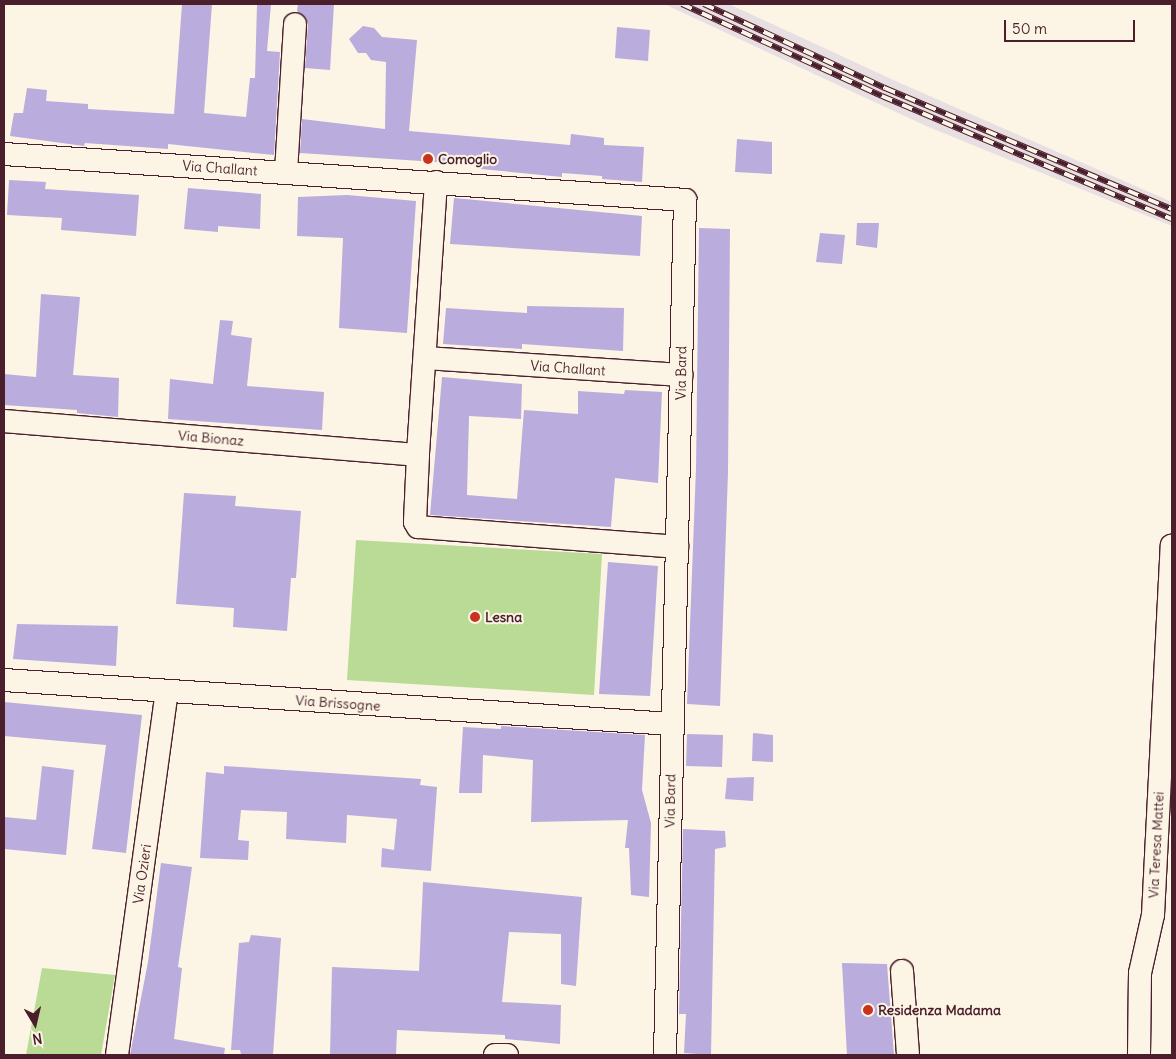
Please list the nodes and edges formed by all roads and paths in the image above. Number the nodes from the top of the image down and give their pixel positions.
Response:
1 (295, 24) dead end
2 (4, 154) edge
3 (286, 172) junction
4 (436, 182) junction
5 (685, 200) joint
6 (425, 358) junction
7 (681, 375) junction
8 (4, 421) edge
9 (418, 455) junction
10 (1172, 545) edge
11 (677, 546) junction
12 (4, 680) edge
13 (167, 692) junction
14 (672, 724) junction
15 (902, 971) dead end
16 (117, 1055) edge
17 (495, 1055) edge
18 (508, 1055) edge
19 (665, 1055) edge
20 (908, 1055) edge
21 (1139, 1055) edge

1 - 3 street
2 - 3 street, Via Challant
3 - 4 street, Via Challant
4 - 5 street, Via Challant
4 - 6 street
5 - 7 street, Via Bard
6 - 7 street, Via Challant
6 - 9 street
7 - 11 street, Via Bard
8 - 9 street, Via Bionaz
9 - 11 street
10 - 21 street, Via Teresa Mattei
11 - 14 street, Via Bard
12 - 13 street, Via Brissogne
13 - 14 street, Via Brissogne
13 - 16 street, Via Ozieri
14 - 19 street, Via Bard
15 - 20 street
17 - 18 street

